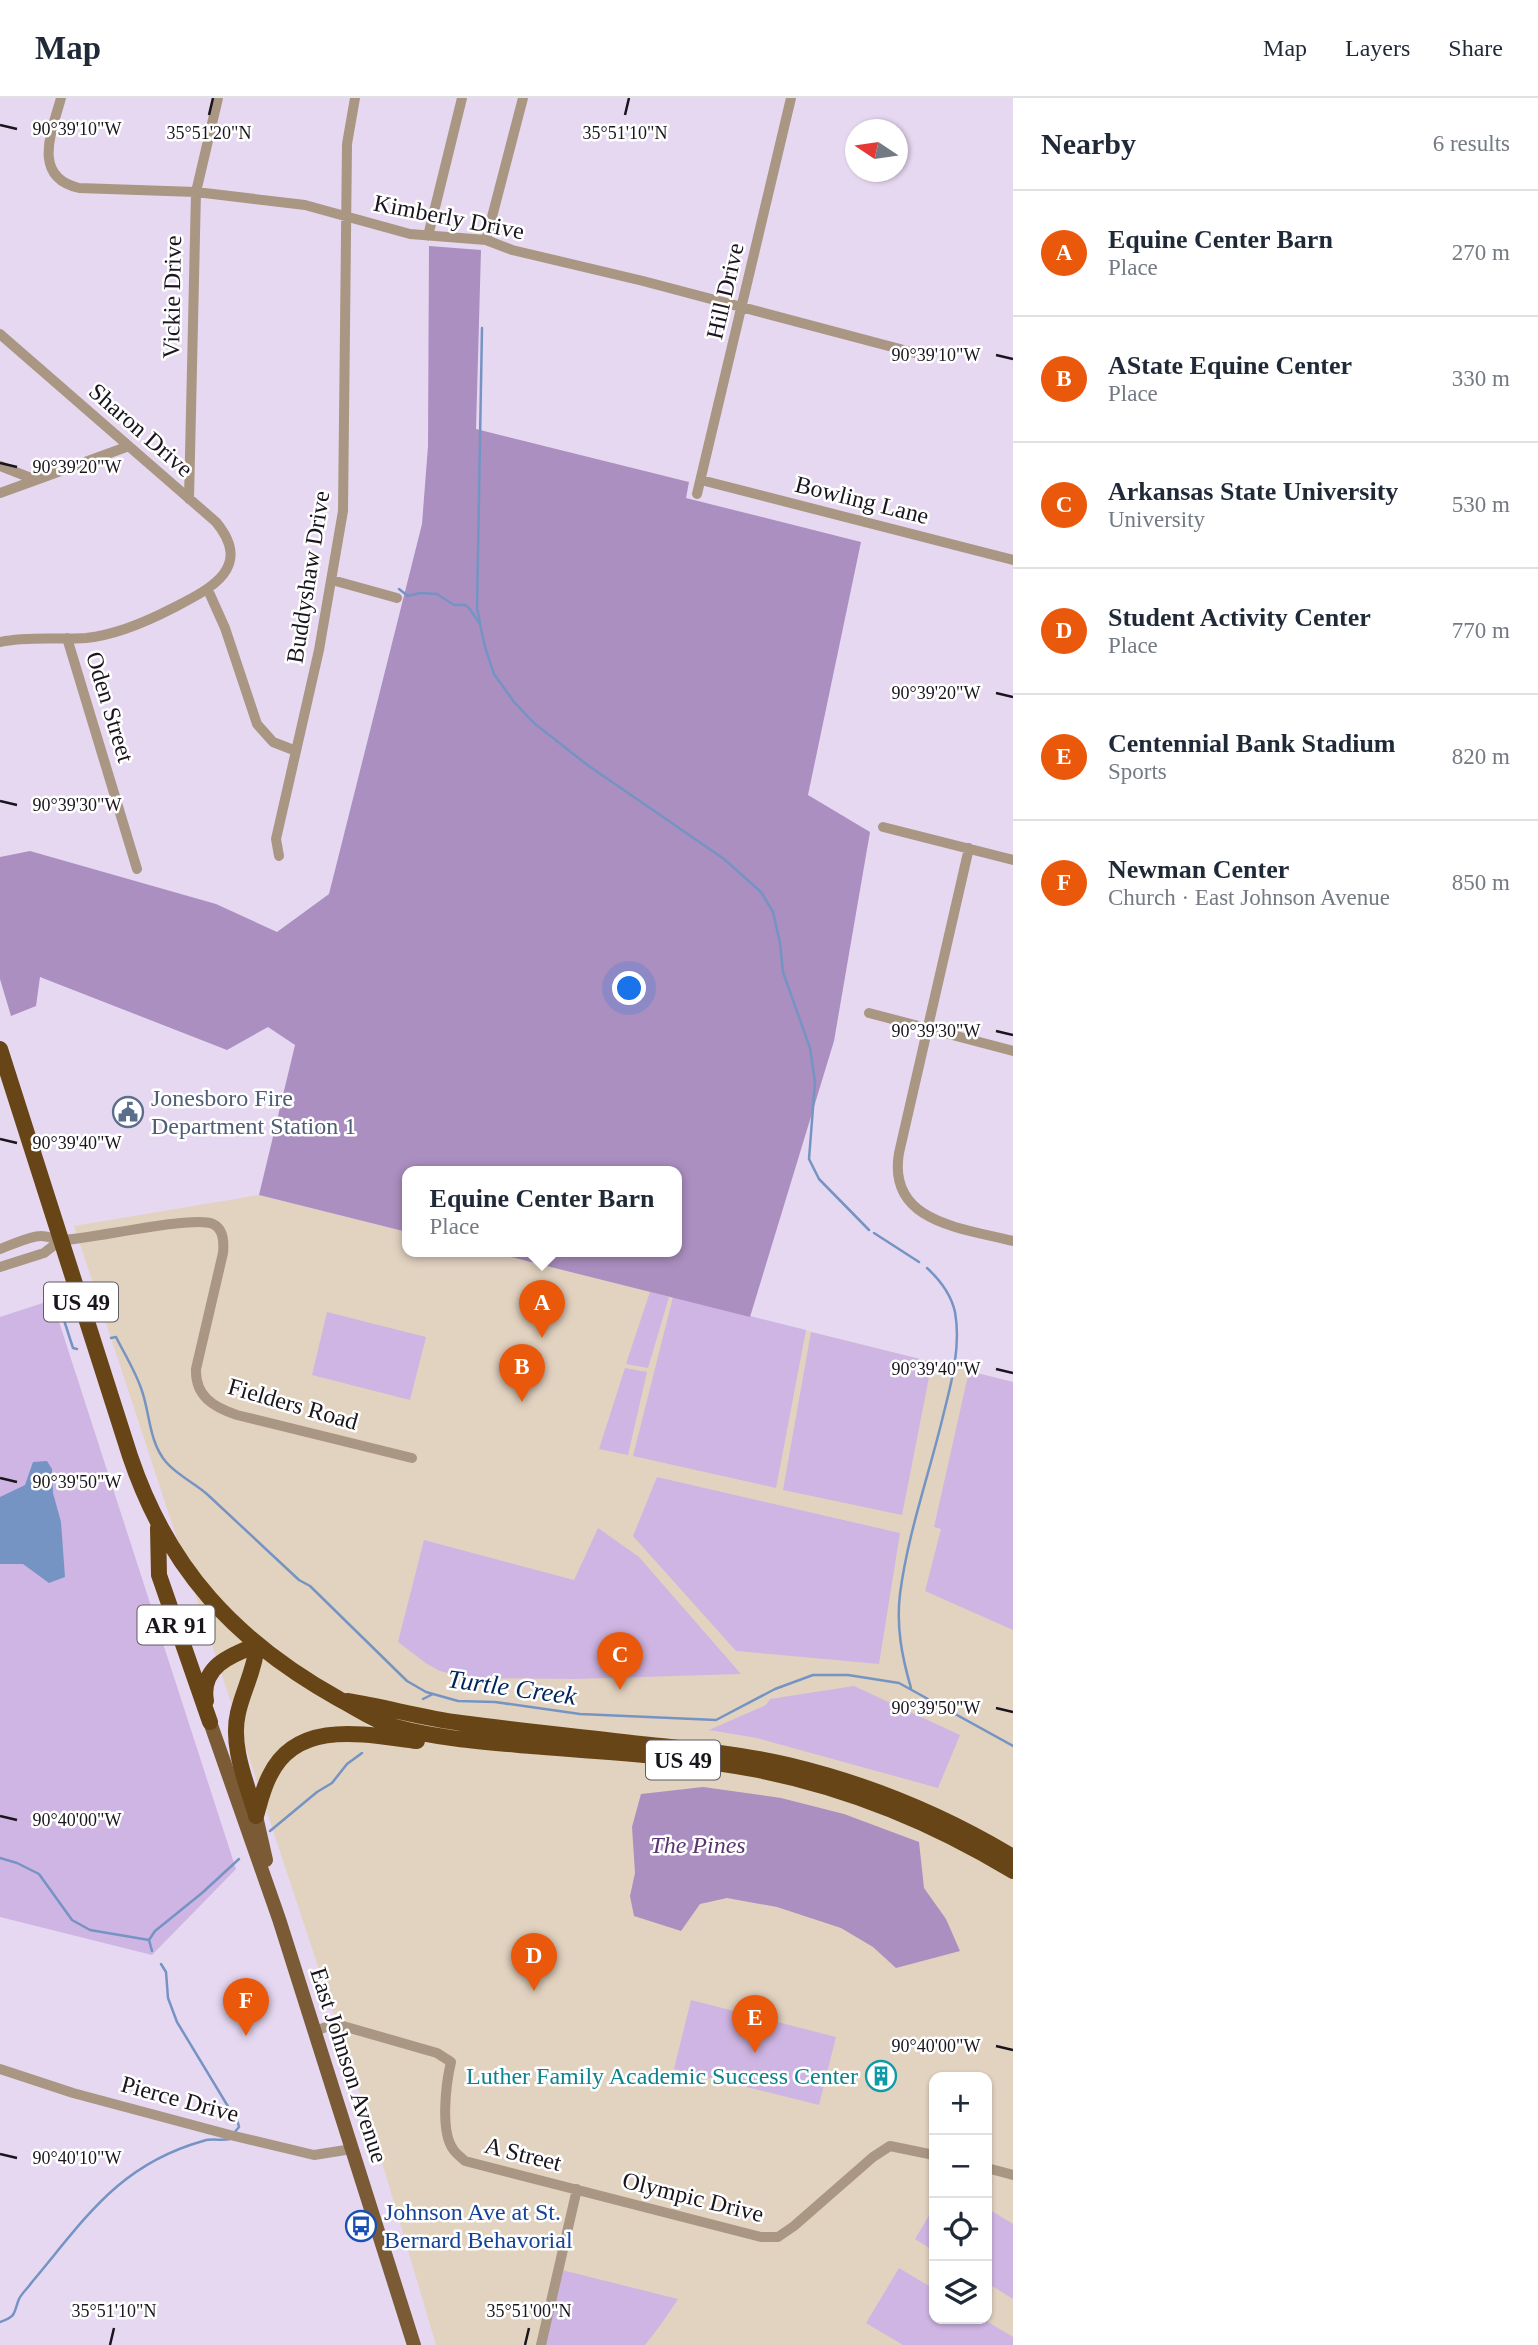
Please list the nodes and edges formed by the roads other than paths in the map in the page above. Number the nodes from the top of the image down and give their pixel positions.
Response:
1 (61, 98) edge
2 (218, 98) edge
3 (355, 98) edge
4 (462, 98) edge
5 (523, 98) edge
6 (791, 98) edge
7 (196, 192) junction
8 (347, 217) junction
9 (428, 236) junction
10 (486, 240) junction
11 (743, 308) junction
12 (0, 334) edge
13 (915, 353) dead end
14 (129, 446) junction
15 (0, 466) edge
16 (36, 480) junction
17 (701, 480) junction
18 (0, 493) edge
19 (698, 494) dead end
20 (189, 499) junction
21 (1013, 560) edge
22 (332, 580) junction
23 (208, 590) junction
24 (397, 598) dead end
25 (67, 638) junction
26 (0, 642) edge
27 (296, 751) junction
28 (883, 827) dead end
29 (969, 848) junction
30 (279, 856) dead end
31 (1013, 860) edge
32 (137, 869) dead end
33 (869, 1013) dead end
34 (927, 1028) junction
35 (0, 1049) edge
36 (1013, 1051) edge
37 (61, 1240) junction
38 (1013, 1241) edge
39 (0, 1249) edge
40 (0, 1267) edge
41 (412, 1458) dead end
42 (158, 1526) junction
43 (257, 1645) junction
44 (341, 1700) junction
45 (210, 1722) junction
46 (471, 1741) junction
47 (256, 1816) junction
48 (1013, 1857) edge
49 (1013, 1871) edge
50 (279, 1919) junction
51 (314, 2031) junction
52 (0, 2069) edge
53 (352, 2150) junction
54 (929, 2154) edge
55 (992, 2169) edge
56 (1013, 2175) edge
57 (577, 2189) junction
58 (414, 2345) edge
59 (541, 2345) edge

1 - 7 street, Kimberly Drive
2 - 7 street, Vickie Drive
3 - 8 street, Buddyshaw Drive
4 - 9 street
5 - 10 street
6 - 11 street, Hill Drive
7 - 8 street, Kimberly Drive
7 - 20 street, Vickie Drive
8 - 9 street, Kimberly Drive
8 - 22 street, Buddyshaw Drive
9 - 10 street, Kimberly Drive
10 - 11 street, Kimberly Drive
11 - 13 street, Kimberly Drive
11 - 17 street, Hill Drive
12 - 14 street, Sharon Drive
14 - 16 street
14 - 20 street, Sharon Drive
15 - 16 street
16 - 18 street
17 - 19 street, Hill Drive
17 - 21 street, Bowling Lane
20 - 23 street, Sharon Drive
22 - 24 street
22 - 27 street, Buddyshaw Drive
23 - 25 street
23 - 27 street
25 - 26 street
25 - 32 street, Oden Street
27 - 30 street, Buddyshaw Drive
28 - 29 street
29 - 31 street
29 - 34 street
33 - 34 street
34 - 36 street
34 - 38 street
35 - 37 highway, US 49
37 - 39 street
37 - 40 street
37 - 41 street, Fielders Road
37 - 42 highway, US 49
42 - 43 highway, US 49
42 - 45 highway, AR 91
43 - 44 highway, US 49
43 - 45 highway
43 - 47 highway, AR 91
44 - 46 highway, US 49
44 - 48 highway, US 49
45 - 50 main road, East Johnson Avenue / AR 91
46 - 47 highway
46 - 49 highway, US 49
47 - 50 main road, East Johnson Avenue / AR 91
50 - 51 main road, East Johnson Avenue / AR 91
51 - 53 main road, East Johnson Avenue / AR 91
51 - 57 street, A Street
52 - 53 street, Pierce Drive
53 - 58 main road, East Johnson Avenue / AR 91
54 - 57 street, Olympic Drive
55 - 56 street
57 - 59 street, A Street

